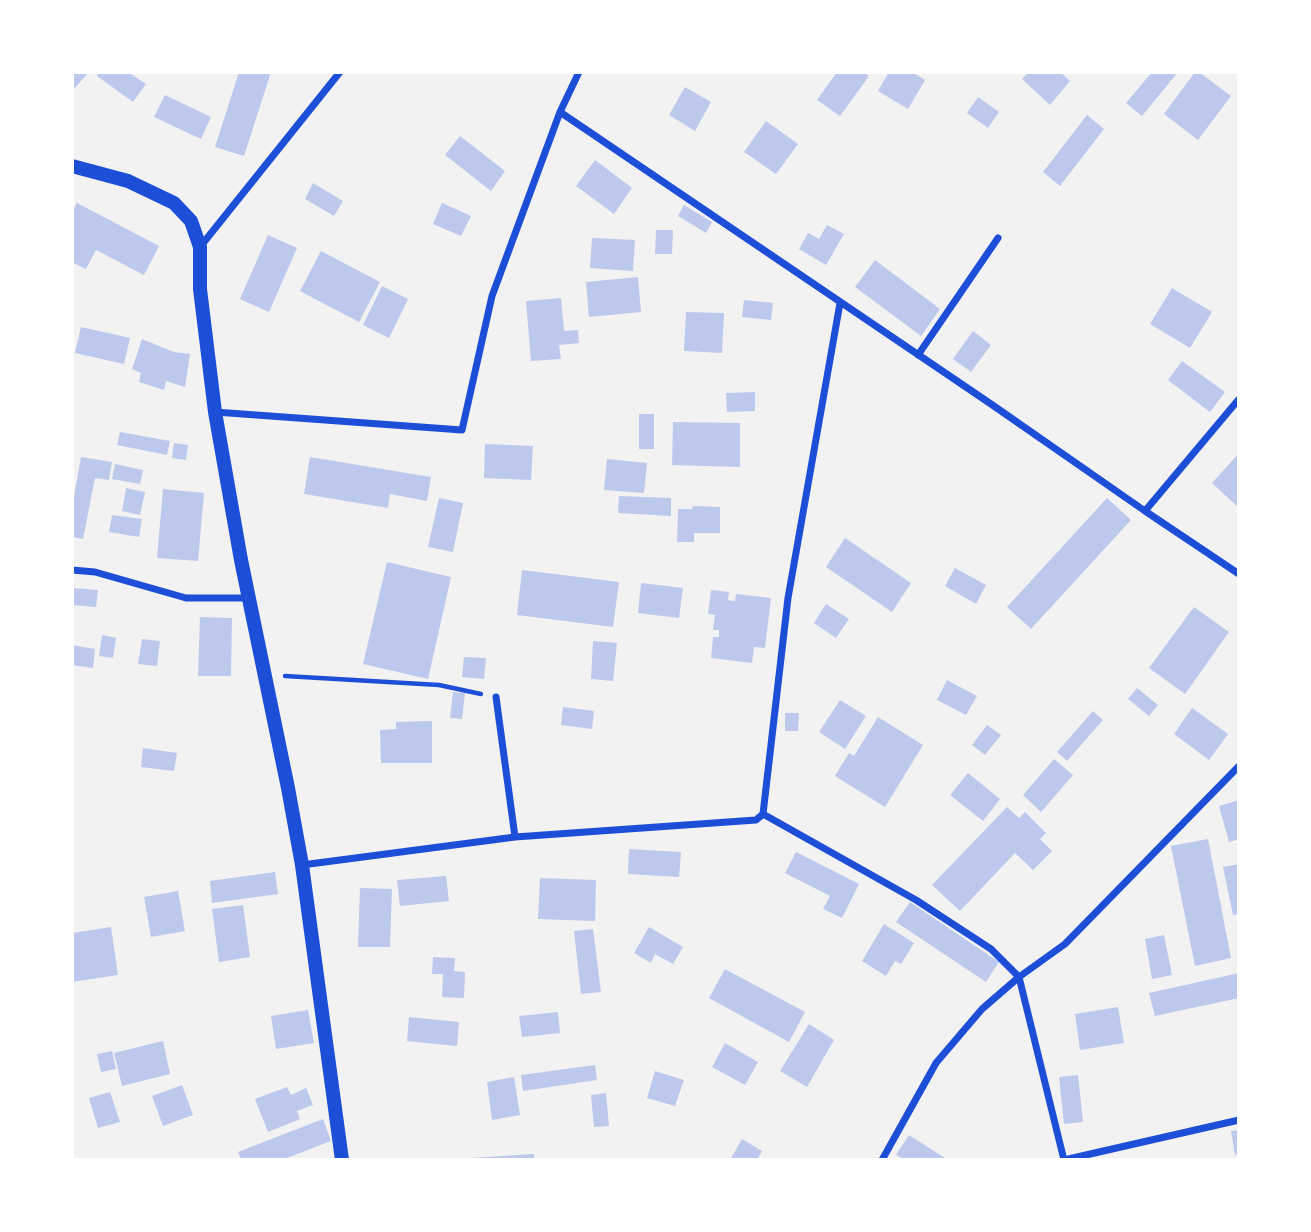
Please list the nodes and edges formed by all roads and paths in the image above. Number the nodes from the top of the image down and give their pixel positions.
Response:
1 (340, 72) edge
2 (579, 72) edge
3 (560, 111) junction
4 (72, 166) edge
5 (998, 238) dead end
6 (200, 247) junction
7 (840, 303) junction
8 (918, 355) junction
9 (1239, 398) edge
10 (215, 412) junction
11 (1145, 511) junction
12 (72, 570) edge
13 (1239, 574) edge
14 (248, 598) junction
15 (265, 675) junction
16 (496, 697) joint
17 (1239, 766) edge
18 (763, 814) junction
19 (515, 837) junction
20 (302, 865) junction
21 (1018, 977) junction
22 (1239, 1120) edge
23 (342, 1160) edge
24 (882, 1160) edge
25 (1064, 1160) edge

1 - 6 street
2 - 3 street
3 - 7 street
3 - 10 street
4 - 6 main road
5 - 8 street
6 - 10 main road
7 - 8 street
7 - 18 street
8 - 11 street
9 - 11 street
10 - 14 main road
11 - 13 street
12 - 14 street
14 - 15 main road
15 - 16 path
15 - 20 main road
16 - 19 street
17 - 21 street
18 - 19 street
18 - 21 street
19 - 20 street
20 - 23 main road
21 - 24 street
21 - 25 street
22 - 25 street

